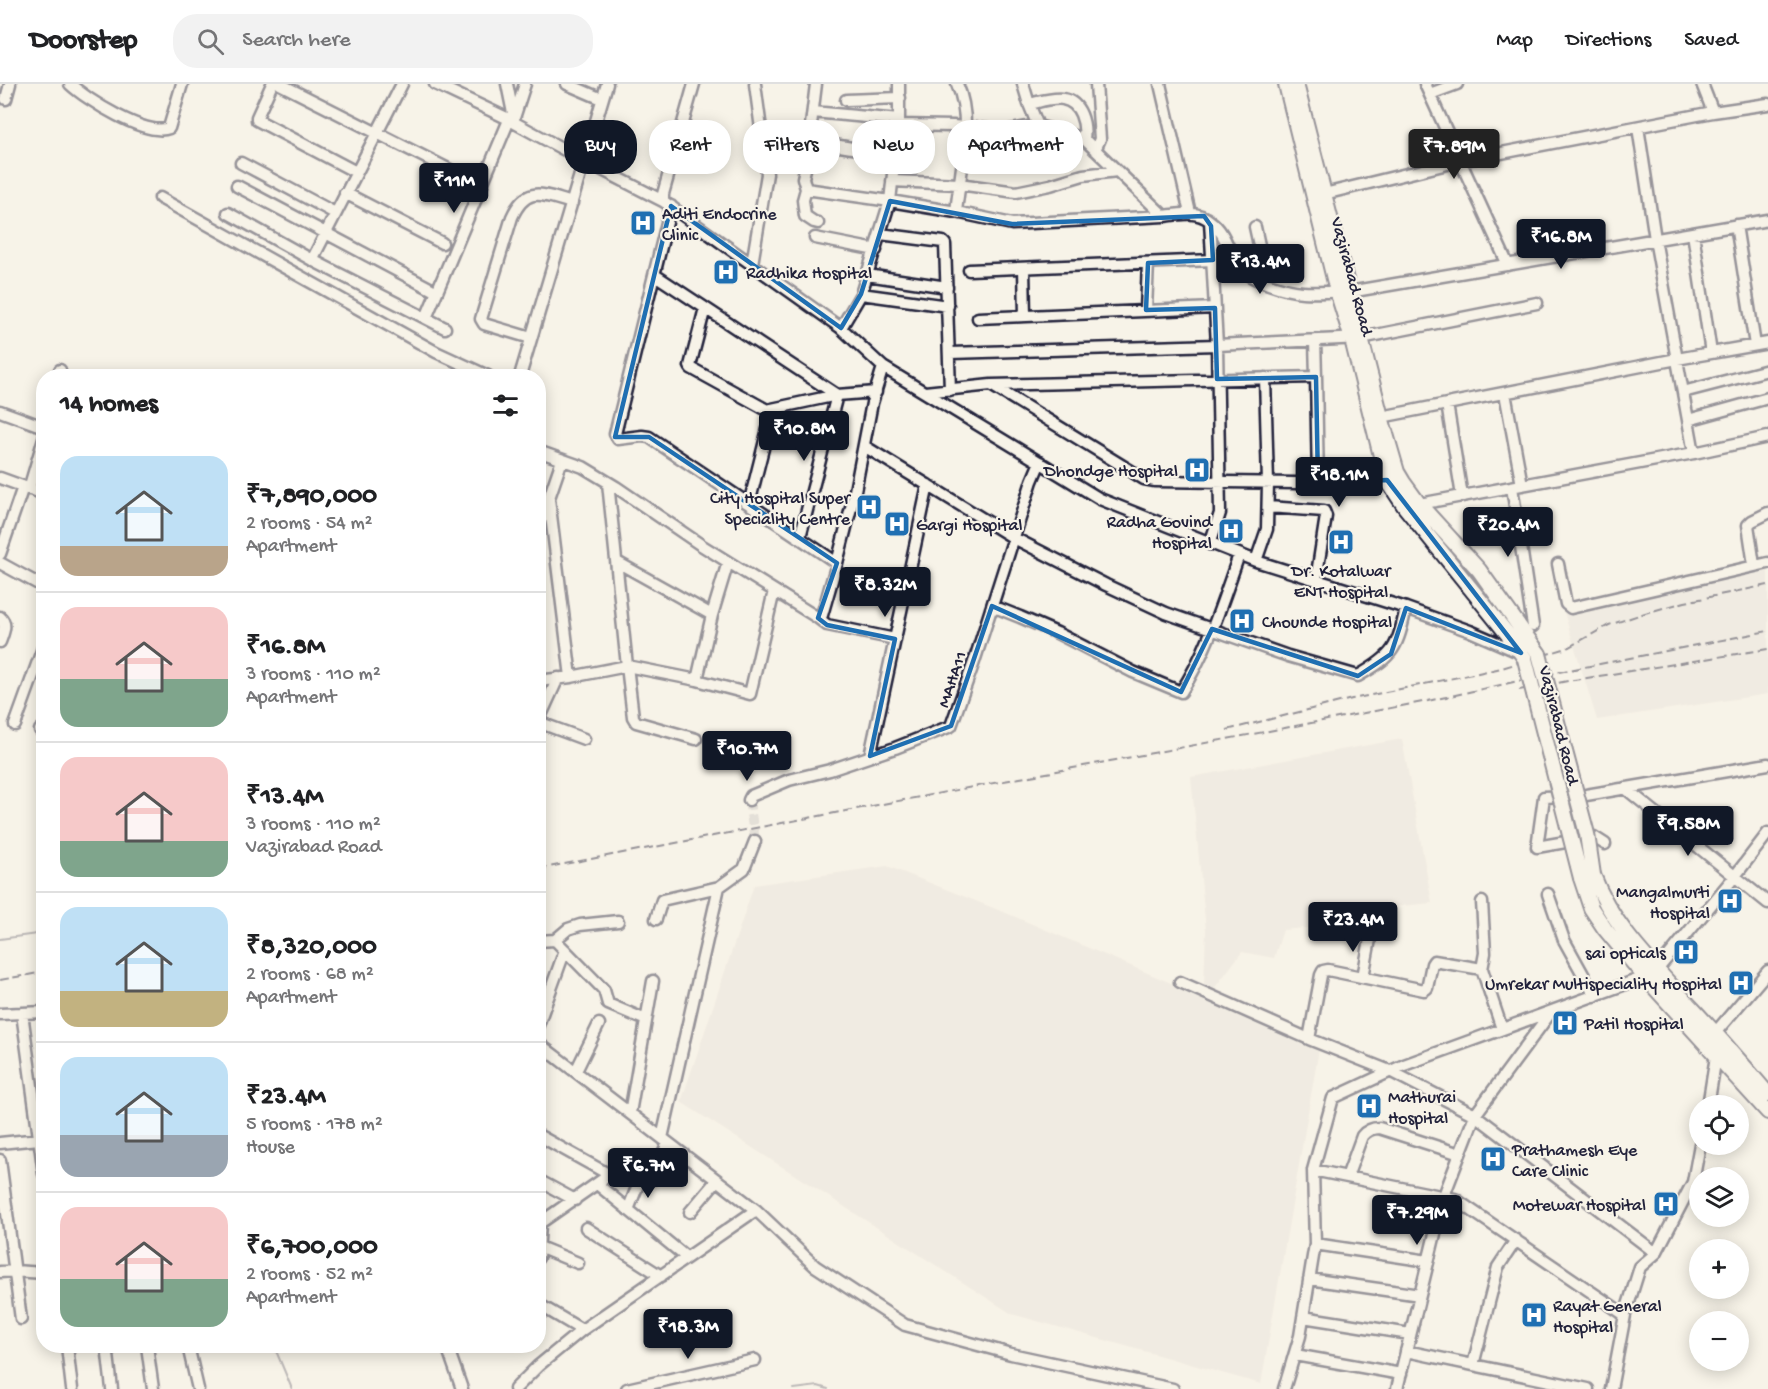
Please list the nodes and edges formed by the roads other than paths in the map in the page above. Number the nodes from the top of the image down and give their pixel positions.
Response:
1 (10, 84) edge
2 (70, 84) edge
3 (182, 84) edge
4 (272, 84) edge
5 (280, 84) edge
6 (402, 84) edge
7 (507, 84) edge
8 (525, 84) edge
9 (567, 84) edge
10 (607, 84) edge
11 (755, 84) edge
12 (816, 84) edge
13 (899, 84) edge
14 (957, 84) edge
15 (1023, 84) edge
16 (1096, 84) edge
17 (1160, 84) edge
18 (1286, 84) edge
19 (1296, 84) edge
20 (1457, 84) edge
21 (1702, 84) edge
22 (690, 85) edge
23 (442, 86) edge
24 (1427, 89) edge
25 (900, 98) junction
26 (6, 99) dead end
27 (602, 99) junction
28 (846, 100) dead end
29 (1029, 104) junction
30 (1768, 104) edge
31 (813, 112) junction
32 (1713, 112) junction
33 (512, 120) junction
34 (596, 120) edge
35 (812, 120) edge
36 (881, 120) edge
37 (898, 120) edge
38 (965, 120) edge
39 (1036, 120) edge
40 (1638, 127) junction
41 (377, 132) junction
42 (1084, 139) joint
43 (564, 149) edge
44 (1095, 150) junction
45 (1460, 161) junction
46 (241, 163) dead end
47 (1117, 171) junction
48 (356, 172) junction
49 (581, 174) edge
50 (610, 174) edge
51 (804, 174) edge
52 (893, 174) edge
53 (960, 174) edge
54 (468, 179) dead end
55 (892, 181) junction
56 (959, 184) junction
57 (237, 186) dead end
58 (806, 189) junction
59 (345, 193) junction
60 (1324, 194) junction
61 (159, 198) dead end
62 (890, 201) junction
63 (572, 203) junction
64 (667, 204) junction
65 (956, 212) junction
66 (228, 213) dead end
67 (335, 213) junction
68 (1190, 213) junction
69 (1164, 216) junction
70 (1768, 220) edge
71 (1210, 221) junction
72 (818, 223) dead end
73 (1736, 225) junction
74 (1255, 227) dead end
75 (325, 233) junction
76 (1693, 233) junction
77 (880, 234) junction
78 (815, 238) dead end
79 (1655, 239) junction
80 (442, 243) dead end
81 (876, 250) junction
82 (315, 262) junction
83 (1148, 263) junction
84 (752, 264) junction
85 (1213, 264) junction
86 (1508, 265) junction
87 (1024, 268) junction
88 (969, 270) dead end
89 (1243, 272) junction
90 (655, 275) junction
91 (867, 275) junction
92 (309, 281) junction
93 (1263, 281) junction
94 (947, 287) junction
95 (437, 292) junction
96 (1343, 292) junction
97 (861, 294) junction
98 (1537, 303) dead end
99 (948, 306) junction
100 (705, 308) junction
101 (1215, 308) junction
102 (1146, 310) junction
103 (1025, 316) junction
104 (426, 318) junction
105 (978, 318) dead end
106 (445, 328) dead end
107 (841, 328) junction
108 (531, 338) junction
109 (1356, 338) junction
110 (1315, 340) junction
111 (1768, 343) edge
112 (1217, 345) junction
113 (1755, 345) junction
114 (950, 353) junction
115 (1711, 353) junction
116 (1677, 359) junction
117 (884, 367) junction
118 (473, 369) edge
119 (522, 369) edge
120 (1768, 370) edge
121 (1316, 377) junction
122 (1264, 378) junction
123 (1217, 379) junction
124 (991, 385) junction
125 (951, 390) junction
126 (876, 392) junction
127 (925, 392) junction
128 (1683, 392) junction
129 (1505, 393) junction
130 (837, 395) junction
131 (1768, 398) edge
132 (1447, 404) junction
133 (773, 409) junction
134 (0, 411) edge
135 (1381, 417) junction
136 (1688, 420) junction
137 (36, 426) edge
138 (1768, 436) edge
139 (864, 446) junction
140 (36, 453) edge
141 (1694, 453) junction
142 (546, 455) edge
143 (562, 460) junction
144 (1040, 462) junction
145 (0, 478) edge
146 (1393, 478) junction
147 (608, 483) junction
148 (1220, 483) junction
149 (1268, 483) junction
150 (1318, 483) junction
151 (928, 485) junction
152 (1517, 486) junction
153 (26, 488) junction
154 (36, 491) edge
155 (1462, 496) junction
156 (549, 499) junction
157 (749, 504) junction
158 (1419, 504) junction
159 (546, 507) edge
160 (1268, 507) junction
161 (1405, 507) junction
162 (1768, 513) edge
163 (800, 537) junction
164 (1014, 538) junction
165 (1210, 544) junction
166 (0, 554) edge
167 (1239, 555) junction
168 (1256, 561) junction
169 (617, 562) junction
170 (728, 562) junction
171 (1768, 562) edge
172 (0, 563) edge
173 (837, 563) junction
174 (1558, 564) dead end
175 (1755, 566) junction
176 (1316, 580) junction
177 (36, 583) edge
178 (774, 591) junction
179 (991, 608) junction
180 (1406, 608) junction
181 (712, 615) junction
182 (0, 617) edge
183 (818, 618) junction
184 (1533, 626) dead end
185 (1212, 629) junction
186 (895, 639) junction
187 (0, 642) edge
188 (1523, 656) junction
189 (627, 666) junction
190 (36, 667) edge
191 (571, 676) junction
192 (558, 678) junction
193 (546, 680) edge
194 (698, 680) junction
195 (546, 704) edge
196 (15, 725) dead end
197 (546, 725) edge
198 (584, 739) dead end
199 (696, 739) dead end
200 (870, 756) junction
201 (1768, 764) edge
202 (1625, 788) junction
203 (749, 800) dead end
204 (1768, 833) edge
205 (755, 841) tunnel mouth
206 (1605, 844) dead end
207 (1587, 876) junction
208 (1735, 876) junction
209 (719, 887) junction
210 (1548, 894) dead end
211 (1482, 902) dead end
212 (1768, 903) edge
213 (656, 919) dead end
214 (618, 921) dead end
215 (1371, 934) dead end
216 (555, 940) junction
217 (546, 941) edge
218 (565, 950) junction
219 (1482, 969) junction
220 (1768, 971) edge
221 (1651, 974) junction
222 (1363, 978) junction
223 (653, 981) dead end
224 (1180, 982) dead end
225 (1595, 996) junction
226 (546, 1003) edge
227 (1689, 1004) junction
228 (36, 1012) edge
229 (1551, 1012) junction
230 (22, 1013) junction
231 (0, 1014) edge
232 (1678, 1014) junction
233 (646, 1020) junction
234 (599, 1024) dead end
235 (1502, 1029) junction
236 (1715, 1034) junction
237 (1309, 1040) junction
238 (546, 1049) edge
239 (1716, 1056) junction
240 (576, 1071) junction
241 (1392, 1072) junction
242 (1768, 1094) edge
243 (1710, 1095) edge
244 (1768, 1112) edge
245 (630, 1113) junction
246 (1475, 1115) junction
247 (36, 1117) edge
248 (36, 1139) edge
249 (546, 1139) edge
250 (665, 1140) junction
251 (0, 1143) edge
252 (1460, 1154) junction
253 (1698, 1155) edge
254 (0, 1160) edge
255 (1313, 1170) junction
256 (610, 1175) junction
257 (640, 1177) junction
258 (1347, 1177) junction
259 (717, 1180) junction
260 (546, 1184) edge
261 (597, 1184) junction
262 (1444, 1197) junction
263 (575, 1200) junction
264 (628, 1210) junction
265 (756, 1210) junction
266 (690, 1212) dead end
267 (546, 1219) edge
268 (586, 1228) dead end
269 (1516, 1240) junction
270 (1315, 1244) junction
271 (546, 1250) edge
272 (1656, 1253) junction
273 (686, 1257) junction
274 (1428, 1261) junction
275 (578, 1263) dead end
276 (14, 1271) junction
277 (0, 1272) edge
278 (36, 1272) edge
279 (661, 1276) junction
280 (1309, 1279) junction
281 (1420, 1295) junction
282 (546, 1309) edge
283 (1625, 1315) junction
284 (1303, 1317) junction
285 (21, 1319) dead end
286 (582, 1330) junction
287 (1410, 1334) junction
288 (1406, 1351) junction
289 (68, 1353) edge
290 (108, 1353) edge
291 (148, 1353) edge
292 (190, 1353) edge
293 (449, 1353) edge
294 (1295, 1354) junction
295 (755, 1360) dead end
296 (1473, 1365) junction
297 (1401, 1374) junction
298 (72, 1389) edge
299 (112, 1389) edge
300 (153, 1389) edge
301 (198, 1389) edge
302 (462, 1389) edge
303 (515, 1389) edge
304 (627, 1389) edge
305 (1173, 1389) edge
306 (1284, 1389) edge
307 (1397, 1389) edge
308 (1588, 1389) edge
309 (1611, 1389) edge

1 - 26 street
2 - 3 street
4 - 48 street
5 - 41 street
6 - 41 street
7 - 33 street
8 - 33 street
9 - 27 street
10 - 27 street
11 - 84 street
12 - 31 street
13 - 25 street
14 - 38 street
15 - 29 street
16 - 44 street
17 - 68 street
18 - 96 main road, Vazirabad Road
19 - 60 main road, Vazirabad Road
20 - 24 street
21 - 32 street
22 - 64 street
23 - 33 street
24 - 45 street
25 - 28 street
25 - 37 street
27 - 34 street
29 - 39 street
29 - 42 street
30 - 32 street
31 - 35 street
31 - 36 street
32 - 40 street
33 - 43 street
33 - 95 street
40 - 45 street
40 - 79 street
41 - 48 street
41 - 54 street
42 - 44 street
44 - 47 street
45 - 60 street
45 - 86 street
46 - 67 street
47 - 56 street
47 - 69 street
48 - 59 street
49 - 63 street
50 - 64 street
51 - 58 street
52 - 55 street
53 - 56 street
55 - 56 street
55 - 62 street
56 - 65 street
57 - 75 street
58 - 62 street
58 - 72 street
59 - 67 street
59 - 80 street
60 - 96 main road, Vazirabad Road
61 - 92 street
62 - 65 street
62 - 77 street
63 - 108 street
63 - 108 street
64 - 84 street
64 - 90 street
65 - 69 street
66 - 82 street
67 - 75 street
68 - 69 street
68 - 71 street
70 - 73 street
71 - 85 street
71 - 89 street
73 - 76 street
73 - 113 street
74 - 93 street
75 - 82 street
75 - 95 street
76 - 79 street
76 - 115 street
77 - 81 street
77 - 94 street
78 - 81 street
79 - 86 street
79 - 116 street
81 - 91 street
82 - 92 street
82 - 104 street
83 - 85 street
83 - 87 street
83 - 102 street
84 - 107 street
85 - 89 street
85 - 101 street
86 - 96 street
87 - 88 street
87 - 103 street
89 - 93 street
90 - 100 street
90 - 157 street
91 - 94 street
91 - 97 street
92 - 118 street
93 - 96 street
94 - 99 street
95 - 104 street
96 - 109 main road, Vazirabad Road
97 - 99 street
97 - 107 street
98 - 109 street
99 - 114 street
100 - 130 street
100 - 133 street
101 - 102 street
101 - 112 street
102 - 103 street
103 - 105 street
104 - 106 street
107 - 117 street
108 - 119 street
109 - 110 street
109 - 135 main road, Vazirabad Road
109 - 146 main road, Vazirabad Road
110 - 112 street
110 - 121 street
111 - 113 street
112 - 114 street
112 - 123 street
113 - 115 street
114 - 125 street
115 - 116 street
116 - 128 street
116 - 129 street
117 - 126 street
117 - 127 street
120 - 128 street
121 - 122 street
121 - 150 street
122 - 123 street
122 - 149 street
123 - 124 street
123 - 148 street
124 - 125 street
124 - 148 street
125 - 127 street
126 - 130 street
126 - 139 street
127 - 144 street
128 - 136 street
129 - 132 street
129 - 152 street
130 - 133 street
130 - 163 street
131 - 136 street
132 - 135 street
132 - 155 street
133 - 157 street
134 - 137 street
135 - 146 main road, Vazirabad Road
136 - 141 street
138 - 141 street
139 - 151 street
139 - 173 street
140 - 153 street
141 - 152 street
142 - 143 street
143 - 147 street
143 - 156 street
144 - 164 street, MAHA11
144 - 165 street
145 - 153 street
146 - 150 street
146 - 158 main road, Vazirabad Road
146 - 161 main road, Vazirabad Road
147 - 169 street
147 - 170 street
148 - 149 street
148 - 165 street
149 - 150 street
149 - 160 street
151 - 164 street
151 - 186 street
152 - 155 street
152 - 184 street
153 - 154 street
153 - 166 street
155 - 158 street
156 - 159 street
156 - 191 street
157 - 163 street
158 - 161 street
158 - 207 main road, Vazirabad Road, bridge
160 - 168 street
160 - 176 street
161 - 188 main road, Vazirabad Road
162 - 175 street
163 - 173 street
164 - 179 street, MAHA11
164 - 185 street
165 - 167 street
167 - 168 street
167 - 185 street
168 - 176 street
169 - 181 street
169 - 189 street
170 - 178 street
170 - 181 street
171 - 175 street
172 - 177 street
173 - 183 street
174 - 175 street
176 - 180 street
178 - 183 street
178 - 194 street
179 - 185 street
179 - 200 street, MAHA11
180 - 185 street
180 - 188 street
181 - 194 street
182 - 187 street
183 - 186 street
186 - 200 street
188 - 207 main road, Vazirabad Road, bridge
189 - 191 street
189 - 194 street
189 - 199 street
190 - 196 street
191 - 192 street
192 - 193 street
192 - 195 street
197 - 198 street
200 - 203 street, MAHA11
201 - 202 street
202 - 206 street
202 - 208 street
204 - 208 street
205 - 209 street
207 - 221 main road, Vazirabad Road
208 - 212 street
208 - 221 street
209 - 213 street
209 - 250 street
210 - 225 street
211 - 219 street
214 - 216 street
215 - 222 street
216 - 217 street
216 - 218 street
218 - 226 street
218 - 233 street
219 - 222 street
219 - 235 street
220 - 236 street
221 - 225 street
221 - 227 main road, Vazirabad Road
221 - 232 main road, Vazirabad Road
222 - 237 street
223 - 233 street
224 - 237 street
225 - 229 street
227 - 232 main road
227 - 236 main road, Vazirabad Road
228 - 230 street
229 - 235 street
229 - 246 street
230 - 231 street
230 - 247 street
232 - 239 main road, Vazirabad Road
233 - 245 street
234 - 240 street
235 - 241 street
236 - 242 main road, Vazirabad Road
237 - 241 street
238 - 240 street
239 - 243 street
239 - 244 main road, Vazirabad Road
240 - 245 street
241 - 246 street
241 - 255 street
245 - 250 street
246 - 252 street
246 - 272 street
248 - 251 street
249 - 256 street
250 - 257 street
250 - 259 street
252 - 258 street
252 - 262 street
253 - 272 street
254 - 276 street
255 - 258 street
255 - 270 street
256 - 257 street
256 - 261 street
257 - 264 street
258 - 262 street
259 - 265 street
259 - 266 street
260 - 263 street
261 - 263 street
261 - 264 street
262 - 269 street
262 - 274 street
263 - 267 street
264 - 273 street
265 - 273 street
265 - 305 street
268 - 279 street
269 - 283 street
269 - 296 street
270 - 274 street
270 - 280 street
271 - 275 street
272 - 283 street
273 - 279 street
274 - 281 street
276 - 277 street
276 - 278 street
276 - 285 street
279 - 286 street
280 - 281 street
280 - 284 street
281 - 287 street
282 - 286 street
283 - 309 street
284 - 287 street
284 - 294 street
286 - 303 street
287 - 288 street
288 - 296 street
288 - 297 street
289 - 298 street
290 - 299 street
291 - 300 street
292 - 301 street
293 - 302 street
294 - 297 street
294 - 306 street
295 - 304 street
296 - 308 street
297 - 307 street

